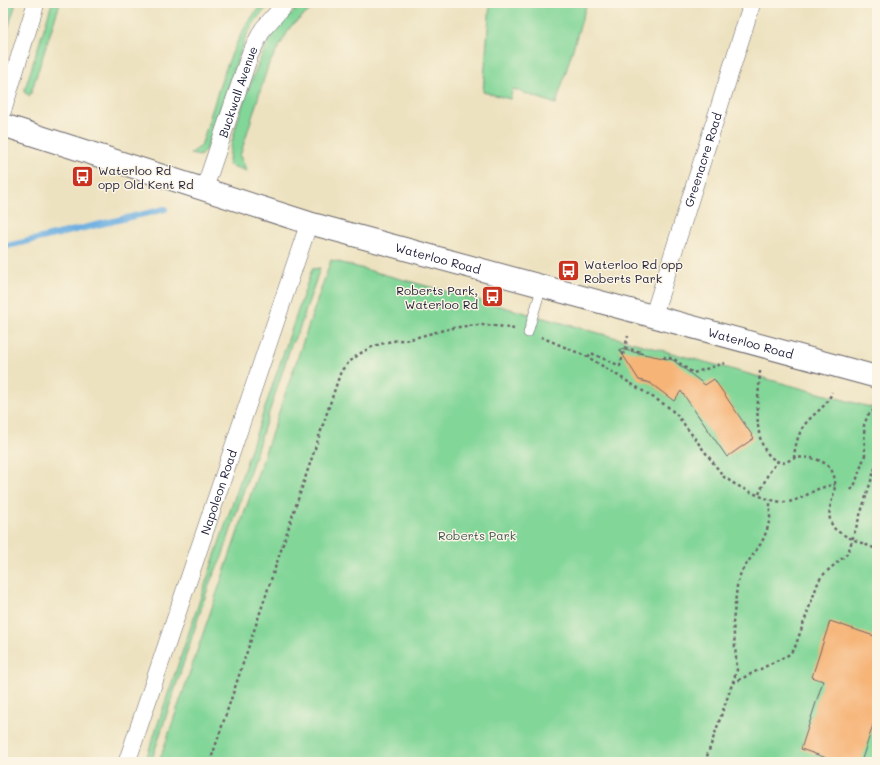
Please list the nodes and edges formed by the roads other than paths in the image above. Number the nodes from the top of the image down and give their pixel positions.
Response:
1 (36, 3) edge
2 (286, 3) edge
3 (752, 3) edge
4 (3, 110) edge
5 (3, 125) edge
6 (204, 190) junction
7 (310, 223) junction
8 (542, 286) junction
9 (652, 317) junction
10 (528, 333) road end
11 (877, 377) edge
12 (127, 762) edge

1 - 4 street
2 - 6 street, Buckwall Avenue
3 - 9 street, Greenacre Road
5 - 6 main road, Waterloo Road
6 - 7 main road, Waterloo Road
7 - 8 main road, Waterloo Road
7 - 12 street, Napoleon Road
8 - 9 main road, Waterloo Road
8 - 10 lane
9 - 11 main road, Waterloo Road

